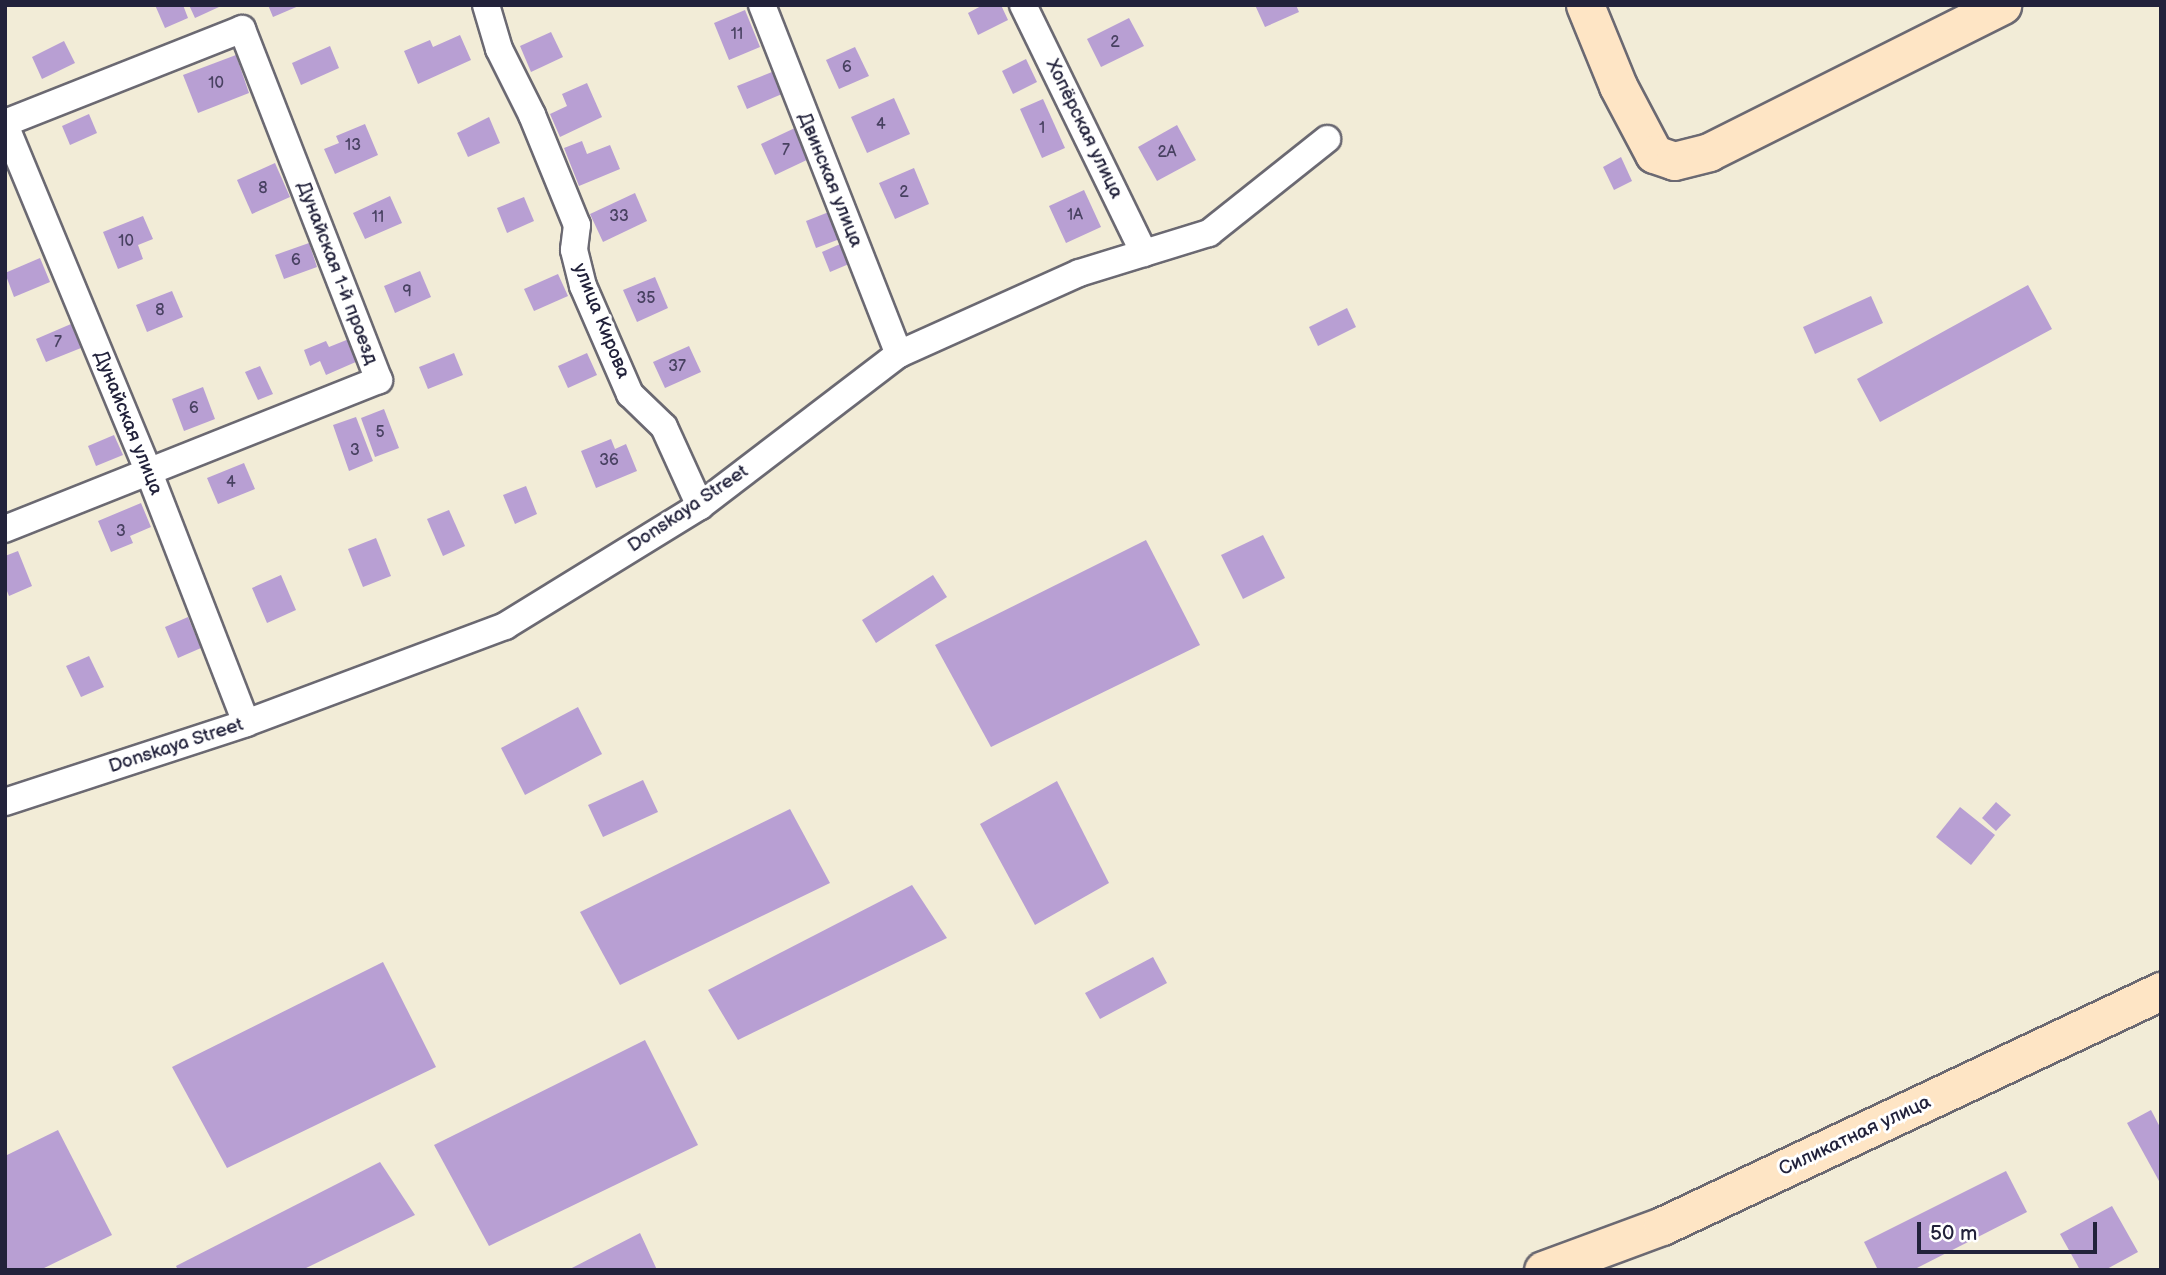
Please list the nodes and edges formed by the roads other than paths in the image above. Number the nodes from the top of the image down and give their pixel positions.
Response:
1 (486, 5) edge
2 (762, 5) edge
3 (1023, 5) edge
4 (1585, 5) edge
5 (2002, 5) edge
6 (5, 124) edge
7 (1327, 139) dead end
8 (1144, 253) junction
9 (899, 354) junction
10 (148, 470) junction
11 (700, 506) junction
12 (5, 529) edge
13 (246, 723) junction
14 (5, 802) edge
15 (2161, 991) edge
16 (1543, 1270) edge

1 - 11 street, улица Кирова
2 - 9 street, Двинская улица
3 - 8 street, Хопёрская улица
4 - 5 street
6 - 10 street, Дунайская улица
6 - 10 street, Дунайская 1-й проезд
7 - 8 street, Donskaya Street
8 - 9 street, Donskaya Street
9 - 11 street, Donskaya Street
10 - 12 street, Дунайская 1-й проезд
10 - 13 street, Дунайская улица
11 - 13 street, Donskaya Street
13 - 14 street, Donskaya Street
15 - 16 street, Силикатная улица

